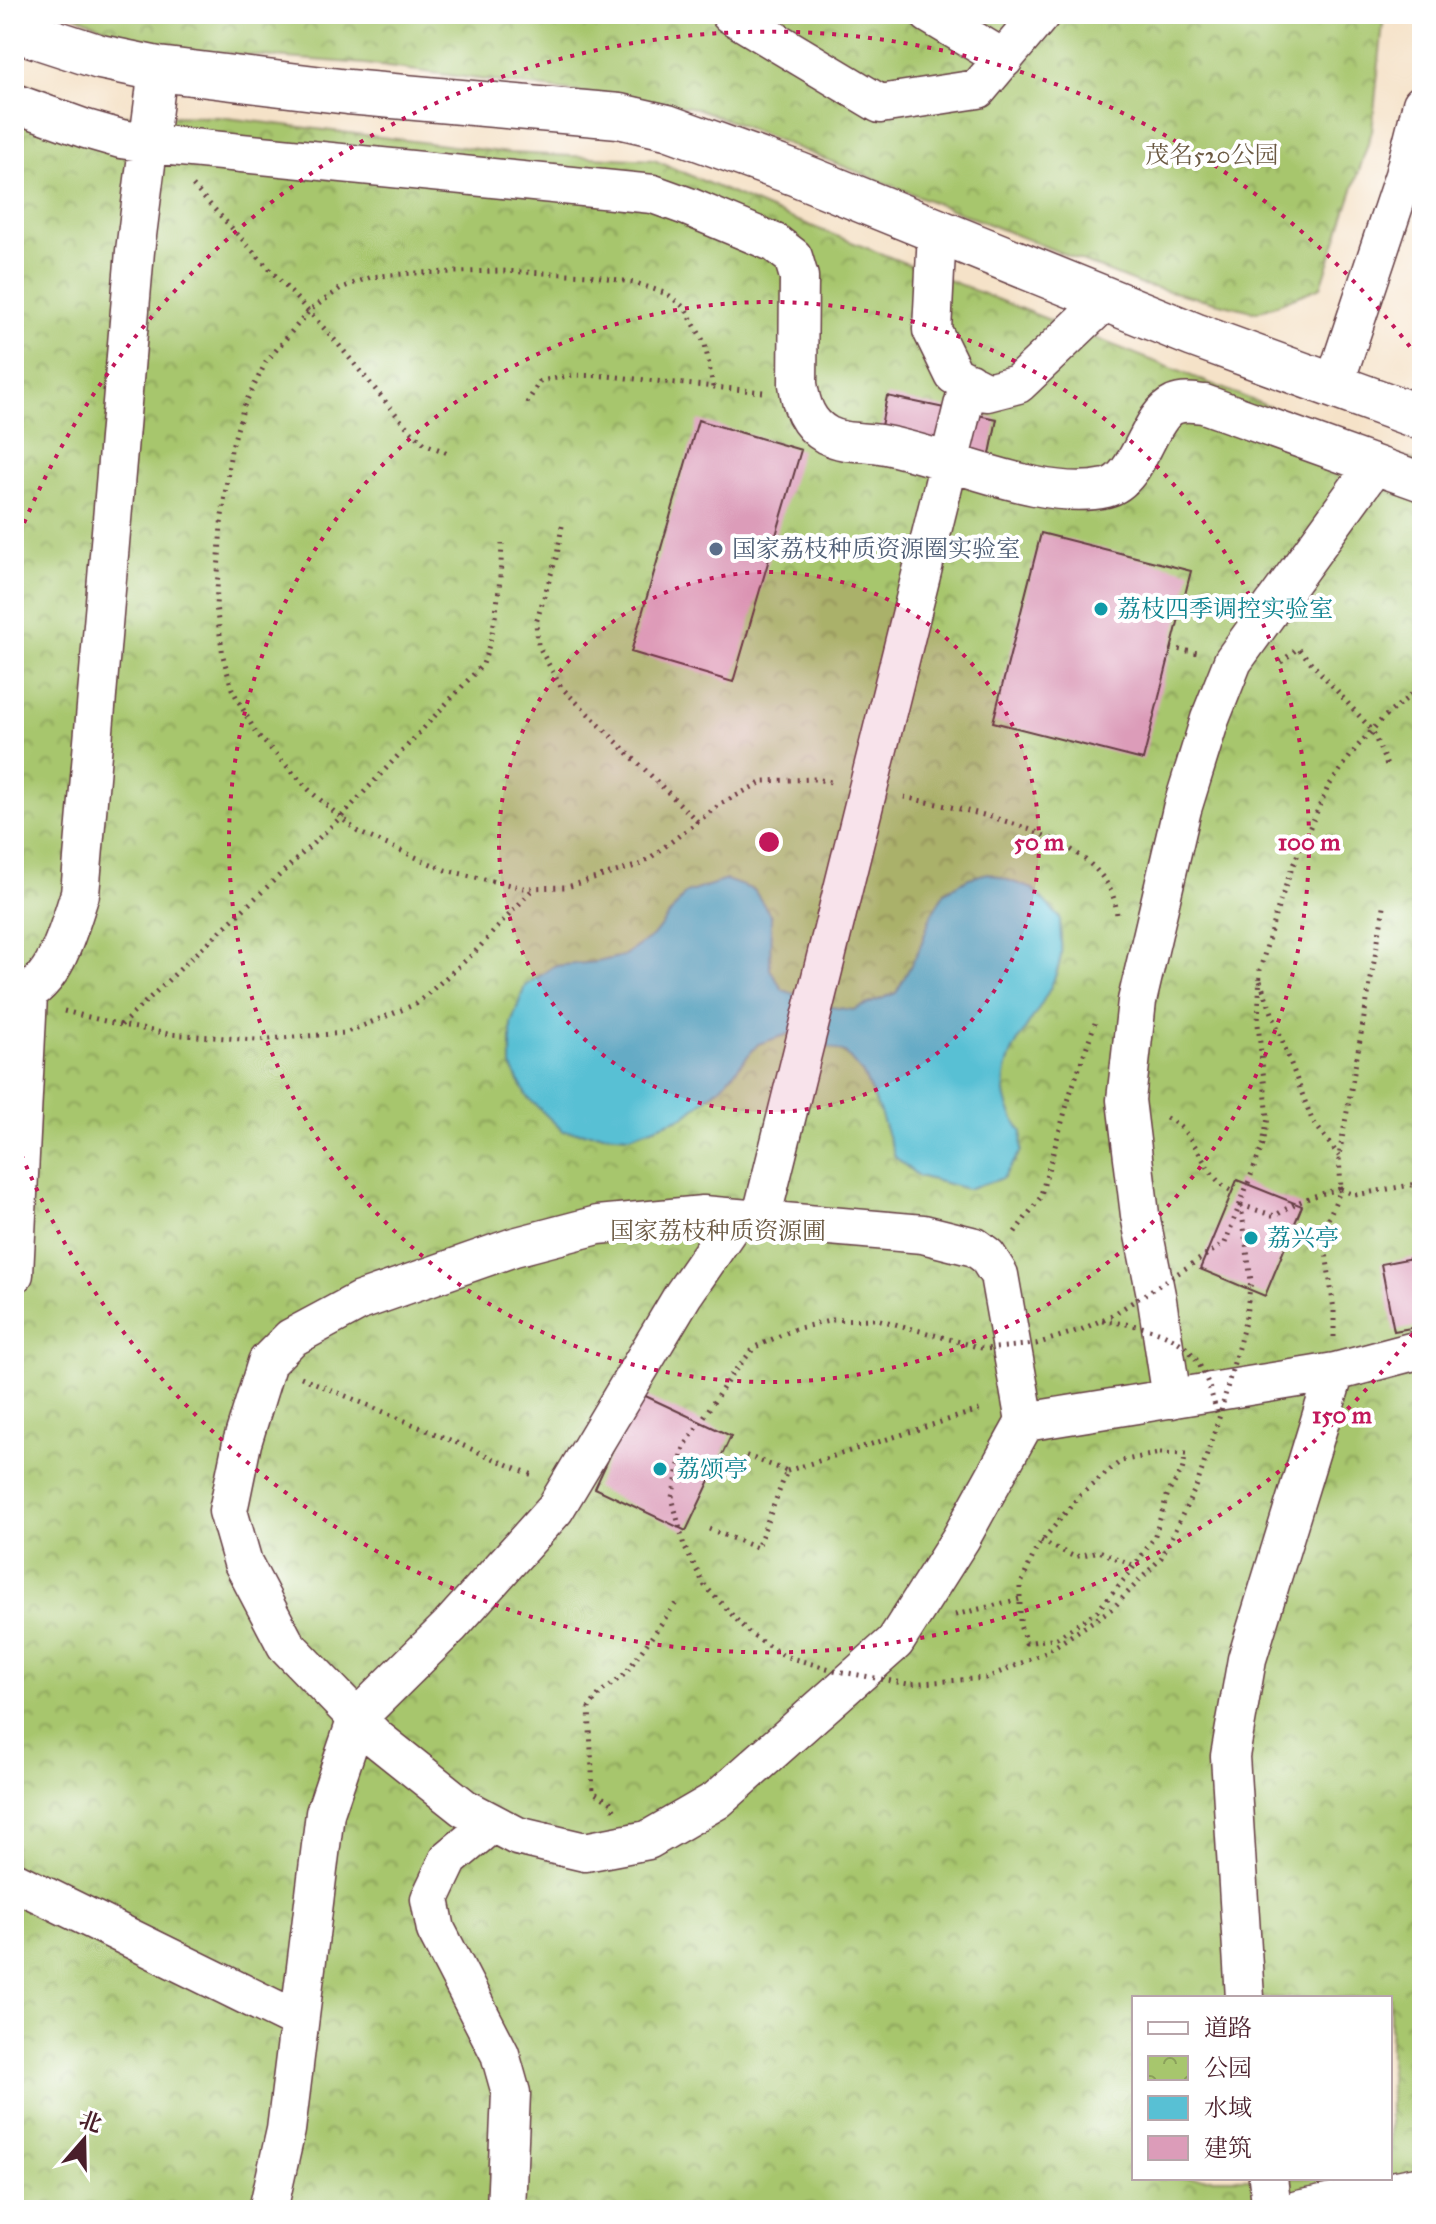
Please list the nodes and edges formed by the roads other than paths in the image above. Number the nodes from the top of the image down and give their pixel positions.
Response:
1 (730, 14) edge
2 (929, 14) edge
3 (1041, 14) edge
4 (14, 29) edge
5 (1004, 59) junction
6 (158, 69) junction
7 (14, 103) edge
8 (1422, 104) edge
9 (150, 143) junction
10 (937, 232) junction
11 (1106, 300) junction
12 (969, 382) junction
13 (1334, 385) junction
14 (1422, 418) edge
15 (948, 462) junction
16 (1374, 466) junction
17 (1422, 482) edge
18 (25, 994) edge
19 (749, 1218) junction
20 (14, 1274) edge
21 (1422, 1349) edge
22 (1335, 1372) junction
23 (1172, 1399) junction
24 (1022, 1410) junction
25 (357, 1718) junction
26 (492, 1823) junction
27 (14, 1881) edge
28 (1245, 1996) edge
29 (299, 2021) junction
30 (1268, 2180) edge
31 (1422, 2185) edge
32 (268, 2210) edge
33 (506, 2210) edge
34 (1272, 2210) edge
35 (1298, 2210) edge

1 - 5 street
2 - 5 street
3 - 5 street
4 - 6 main road
6 - 9 street
6 - 10 main road
7 - 9 street
8 - 13 street
9 - 15 street
9 - 18 street
10 - 11 main road
10 - 12 street
11 - 12 street
11 - 13 main road
12 - 15 street
13 - 14 main road
15 - 16 street
15 - 19 street
16 - 17 street
16 - 23 street
18 - 20 street
19 - 24 street
19 - 25 street
19 - 25 street
21 - 22 street
22 - 23 street
22 - 28 street
23 - 24 street
24 - 26 street
25 - 26 street
25 - 29 street
26 - 33 street
27 - 29 street
29 - 32 street
30 - 34 street
31 - 35 street

